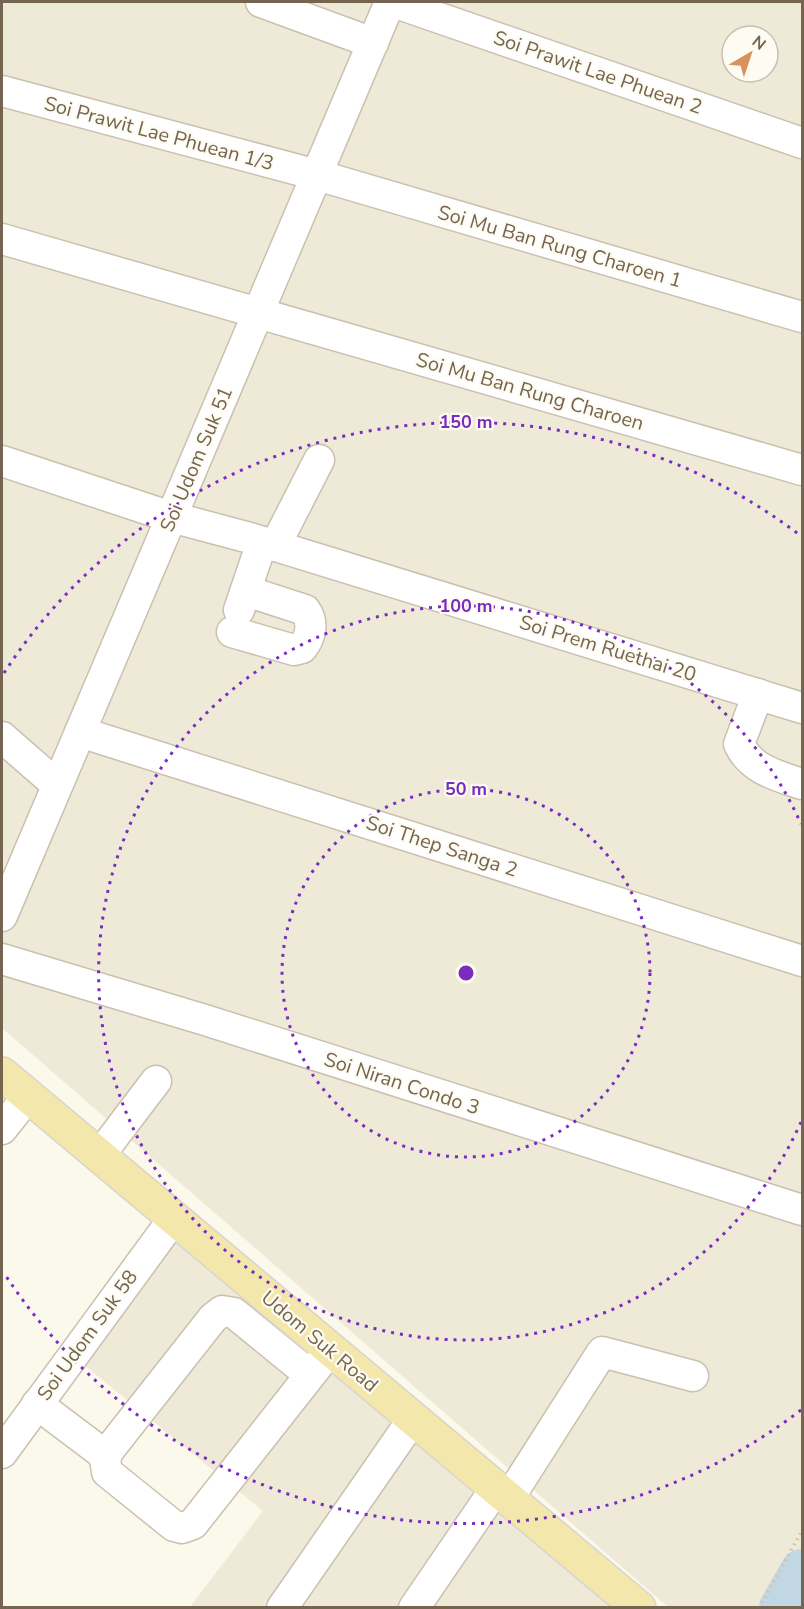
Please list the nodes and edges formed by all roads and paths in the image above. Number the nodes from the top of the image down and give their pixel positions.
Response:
1 (261, 2) edge
2 (392, 2) edge
3 (373, 43) junction
4 (2, 91) edge
5 (802, 143) edge
6 (317, 175) junction
7 (2, 239) edge
8 (258, 313) junction
9 (802, 317) edge
10 (319, 460) dead end
11 (2, 461) edge
12 (802, 470) edge
13 (171, 517) junction
14 (269, 544) junction
15 (246, 591) junction
16 (758, 694) junction
17 (802, 708) edge
18 (80, 732) junction
19 (2, 737) edge
20 (802, 784) edge
21 (57, 785) junction
22 (2, 916) edge
23 (2, 959) edge
24 (802, 961) edge
25 (2, 1074) edge
26 (156, 1081) dead end
27 (28, 1096) junction
28 (2, 1129) edge
29 (99, 1156) junction
30 (802, 1210) edge
31 (174, 1218) junction
32 (320, 1363) junction
33 (693, 1376) dead end
34 (37, 1404) junction
35 (414, 1419) junction
36 (2, 1453) edge
37 (106, 1456) junction
38 (502, 1493) junction
39 (802, 1531) edge
40 (282, 1608) edge
41 (414, 1608) edge
42 (639, 1608) edge
43 (759, 1608) edge

1 - 3 street
2 - 3 street, Soi Udom Suk 51
2 - 5 street, Soi Prawit Lae Phuean 2
3 - 6 street, Soi Udom Suk 51
4 - 6 street, Soi Prawit Lae Phuean 1/3
6 - 8 street, Soi Udom Suk 51
6 - 9 street, Soi Mu Ban Rung Charoen 1
7 - 8 street, Soi Mu Ban Rung Charoen
8 - 12 street, Soi Mu Ban Rung Charoen
8 - 13 street, Soi Udom Suk 51
10 - 14 street
11 - 13 street, Soi Prem Ruethai 20
13 - 14 street, Soi Prem Ruethai 20
13 - 18 street, Soi Udom Suk 51
14 - 15 street
14 - 16 street, Soi Prem Ruethai 20
15 - 15 street
16 - 17 street, Soi Prem Ruethai 20
16 - 20 street
18 - 21 street, Soi Udom Suk 51
18 - 24 street, Soi Thep Sanga 2
19 - 21 street
21 - 22 street, Soi Udom Suk 51
23 - 30 street, Soi Niran Condo 3
25 - 27 main road, Udom Suk Road
26 - 29 street
27 - 28 street
27 - 29 main road, Udom Suk Road
29 - 31 main road, Udom Suk Road
31 - 32 main road, Udom Suk Road
31 - 34 street, Soi Udom Suk 58
32 - 35 main road, Udom Suk Road
32 - 37 street
32 - 37 street
33 - 38 street
34 - 36 street, Soi Udom Suk 58
34 - 37 street
35 - 38 main road, Udom Suk Road
35 - 40 street
38 - 41 street
38 - 42 main road, Udom Suk Road
39 - 43 path

